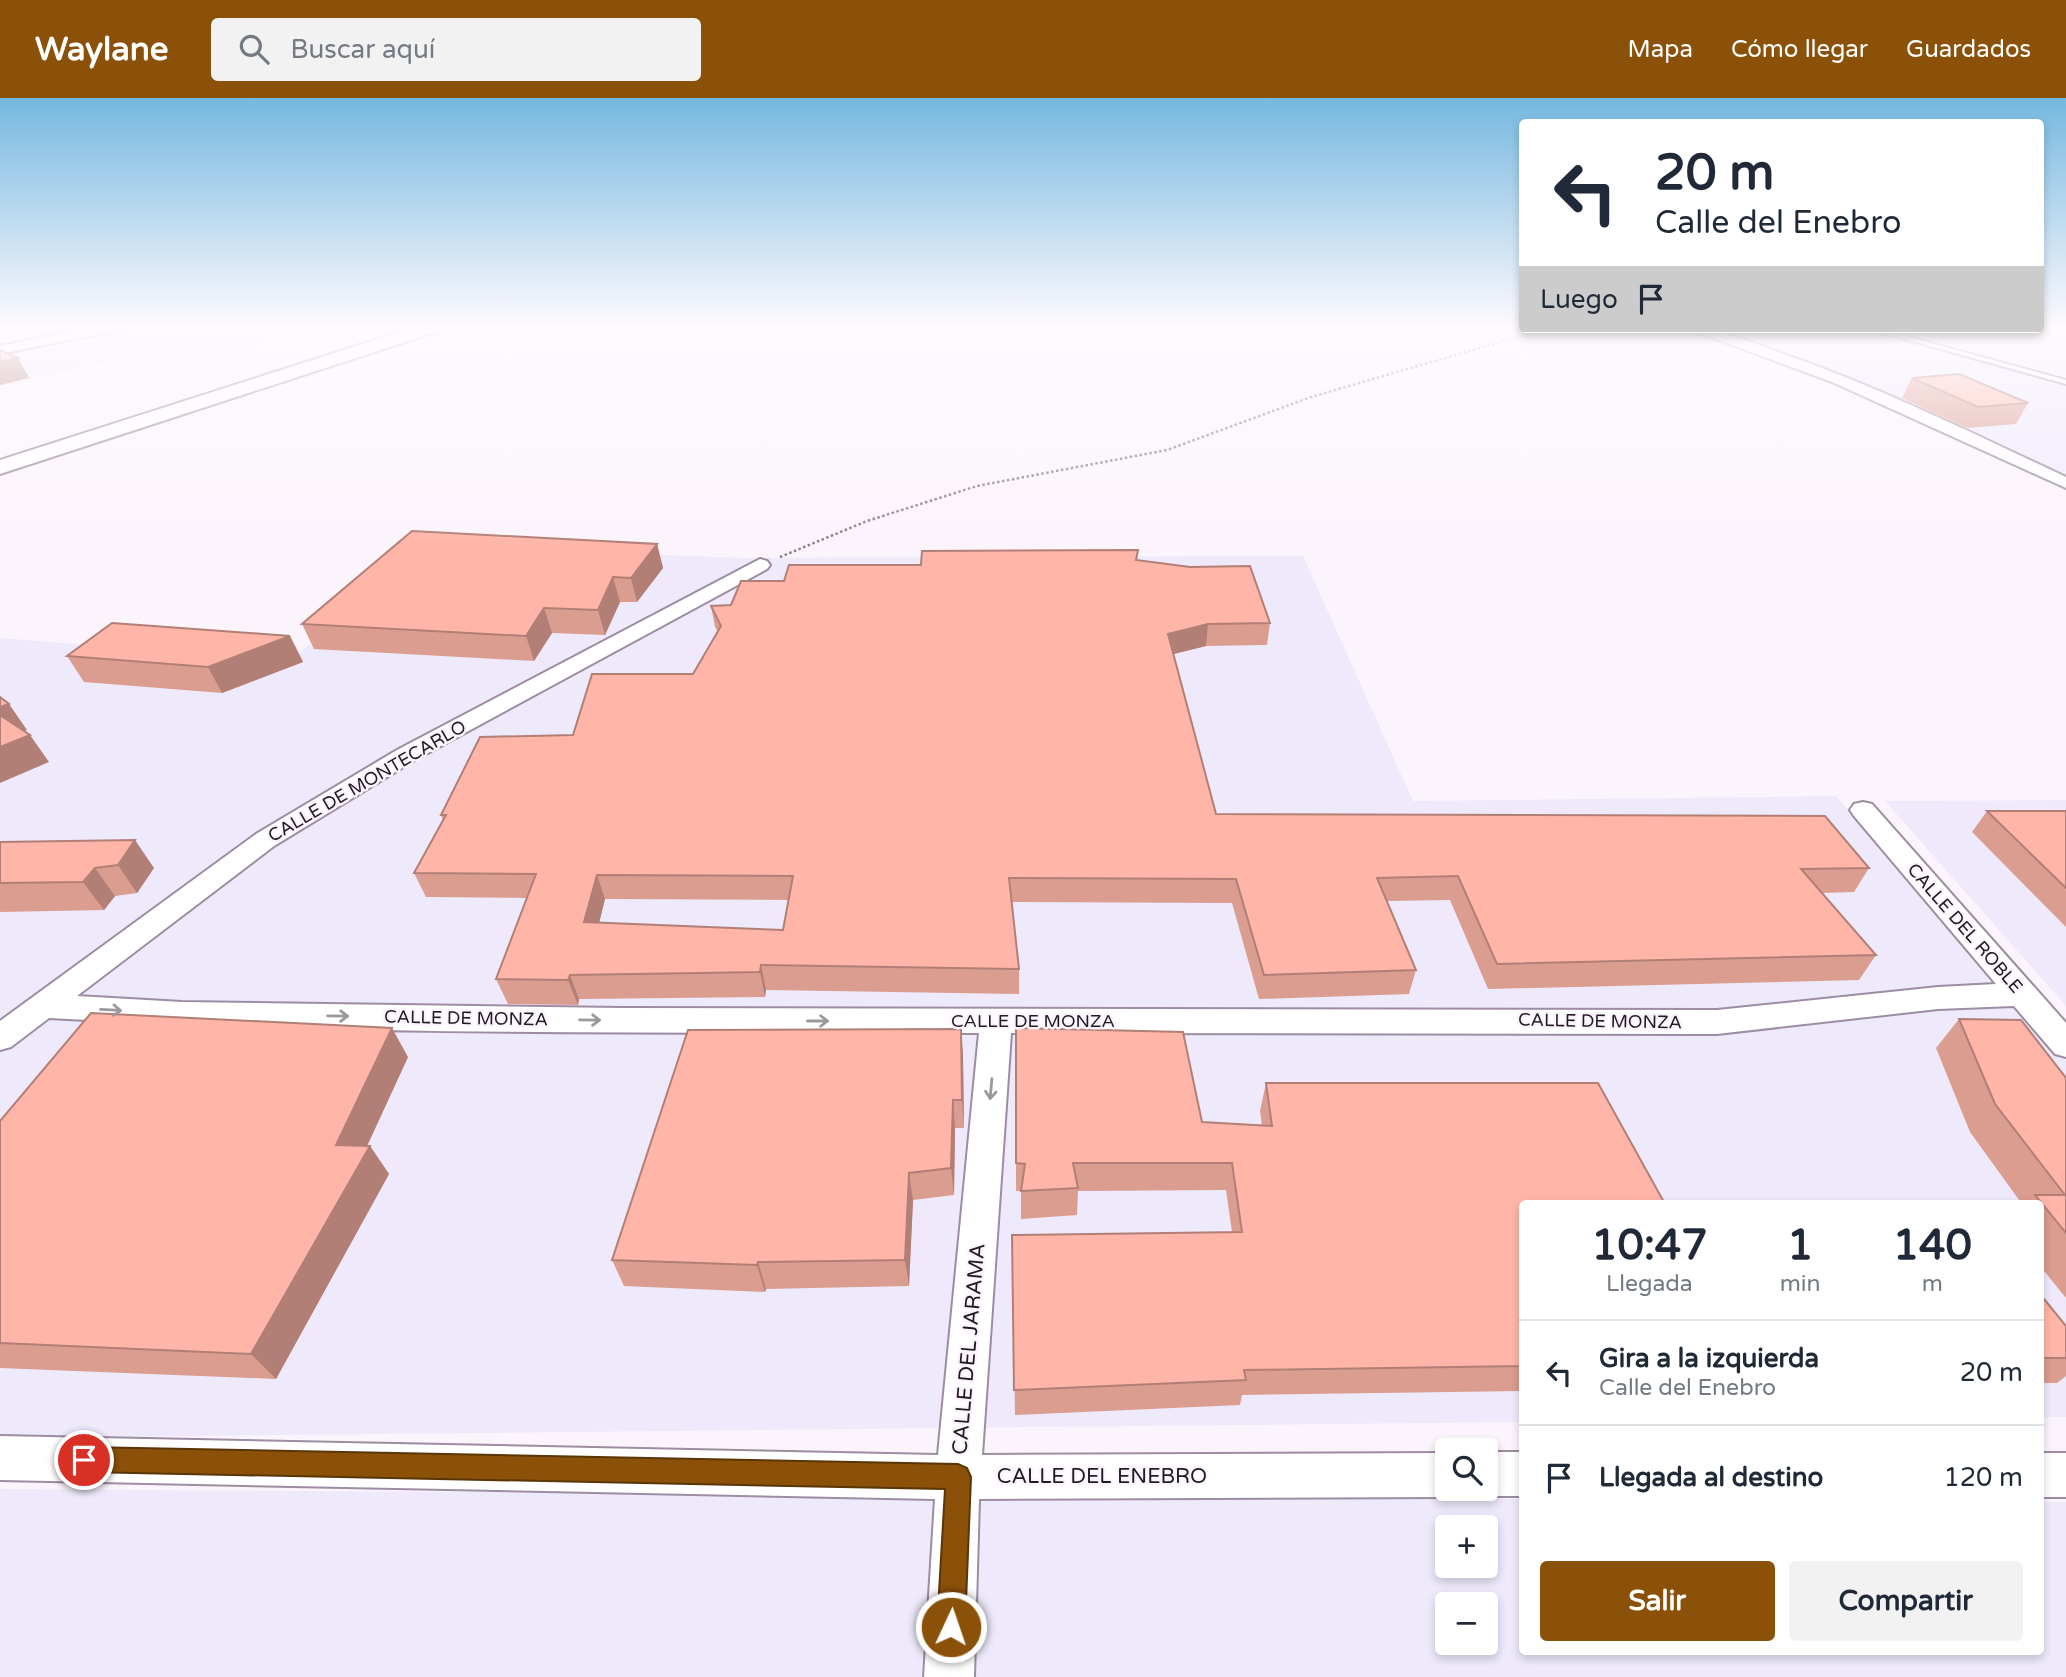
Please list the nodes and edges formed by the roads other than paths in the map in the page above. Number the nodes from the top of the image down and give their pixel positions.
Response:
1 (148, 398) edge
2 (167, 398) edge
3 (204, 398) edge
4 (1881, 398) edge
5 (140, 400) dead end
6 (54, 450) junction
7 (0, 453) edge
8 (0, 467) edge
9 (0, 475) edge
10 (2066, 482) edge
11 (760, 565) road end
12 (1864, 810) dead end
13 (2022, 994) junction
14 (43, 1006) junction
15 (996, 1021) junction
16 (0, 1038) edge
17 (2066, 1045) edge
18 (0, 1458) edge
19 (1498, 1474) edge
20 (1519, 1474) edge
21 (1435, 1475) edge
22 (2044, 1475) edge
23 (2066, 1475) edge
24 (958, 1477) junction
25 (948, 1677) edge

1 - 5 highway
2 - 7 highway
3 - 6 highway
4 - 10 street
6 - 8 highway
6 - 9 highway
11 - 14 street, CALLE DE MONTECARLO
12 - 13 street, CALLE DEL ROBLE
13 - 15 street, CALLE DE MONZA
13 - 17 street, CALLE DEL ROBLE
14 -> 15 street, CALLE DE MONZA
14 - 16 street, CALLE DE MONTECARLO
15 -> 24 street, CALLE DEL JARAMA
18 - 24 street, CALLE DEL ENEBRO
19 - 20 street
21 - 24 street, CALLE DEL ENEBRO
22 - 23 street
24 - 25 street, CALLE DEL JARAMA

